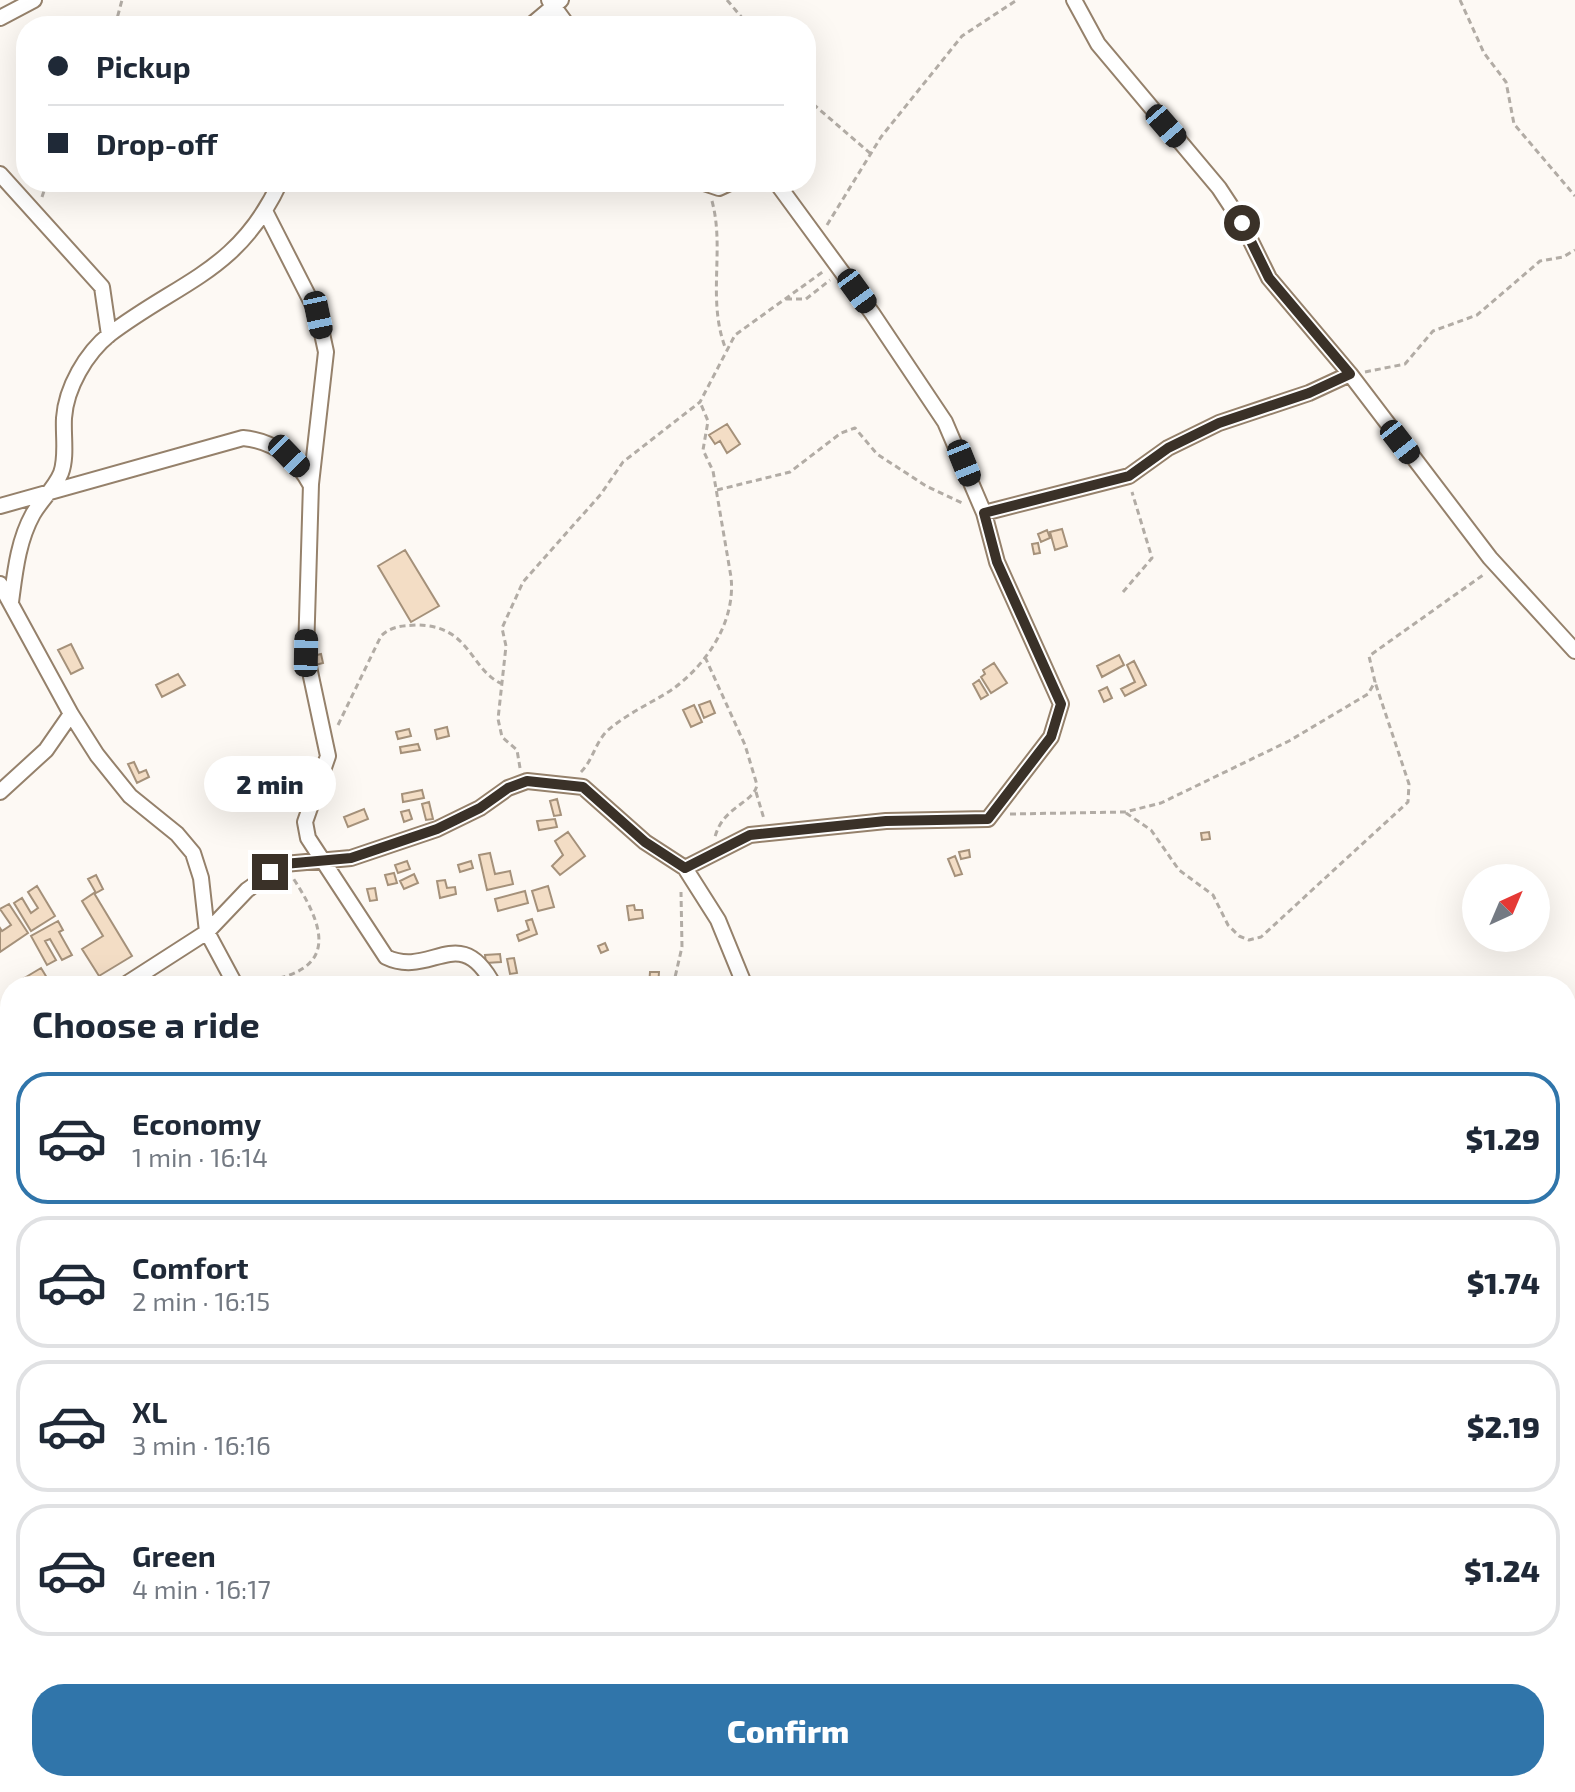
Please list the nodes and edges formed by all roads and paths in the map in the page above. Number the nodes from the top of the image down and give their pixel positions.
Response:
1 (34, 0) edge
2 (727, 0) edge
3 (1017, 0) edge
4 (1074, 0) edge
5 (1460, 0) edge
6 (741, 16) edge
7 (0, 18) edge
8 (816, 107) edge
9 (871, 154) junction
10 (0, 174) edge
11 (16, 192) edge
12 (16, 192) edge
13 (275, 192) edge
14 (707, 192) edge
15 (784, 192) edge
16 (1575, 196) edge
17 (266, 213) junction
18 (824, 245) junction
19 (1575, 250) edge
20 (838, 266) junction
21 (786, 299) junction
22 (109, 335) junction
23 (726, 349) junction
24 (1350, 374) junction
25 (700, 402) junction
26 (1129, 476) junction
27 (311, 484) junction
28 (717, 490) junction
29 (48, 491) junction
30 (0, 506) edge
31 (984, 513) junction
32 (1490, 558) junction
33 (0, 584) edge
34 (1123, 592) dead end
35 (11, 602) junction
36 (1575, 651) edge
37 (705, 657) junction
38 (1375, 682) junction
39 (502, 684) junction
40 (71, 714) junction
41 (328, 747) junction
42 (527, 781) junction
43 (569, 784) junction
44 (0, 792) edge
45 (756, 792) junction
46 (1125, 812) junction
47 (994, 814) junction
48 (769, 833) junction
49 (714, 851) junction
50 (326, 862) junction
51 (284, 864) junction
52 (681, 866) junction
53 (207, 932) junction
54 (139, 976) edge
55 (230, 976) edge
56 (280, 976) edge
57 (487, 976) edge
58 (675, 976) edge
59 (741, 976) edge

1 - 7 street
2 - 6 path
3 - 9 path
4 - 24 street
5 - 16 path
8 - 9 path
9 - 18 path
10 - 11 street
12 - 22 street
13 - 17 street
14 - 23 path
15 - 18 street
17 - 22 street
17 - 27 street
18 - 20 street
19 - 24 path
20 - 21 path
20 - 21 path
20 - 31 street
21 - 23 path
22 - 29 street
23 - 25 path
24 - 26 street
24 - 32 street
25 - 28 path
25 - 39 path
26 - 31 street
26 - 34 path
27 - 29 street
27 - 41 street
28 - 31 path
28 - 37 path
29 - 30 street
29 - 35 street
31 - 47 street
32 - 36 street
32 - 38 path
33 - 35 street
35 - 40 street
37 - 43 path
37 - 45 path
38 - 46 path
38 - 46 path
39 - 41 path
39 - 42 path
40 - 44 street
40 - 53 street
41 - 50 street
42 - 43 street
42 - 50 street
43 - 52 street
45 - 48 path
45 - 49 path
46 - 47 path
47 - 48 street
48 - 49 street
49 - 52 street
50 - 51 street
50 - 57 street
51 - 53 street
51 - 56 path
52 - 58 path
52 - 59 street
53 - 54 street
53 - 55 street

